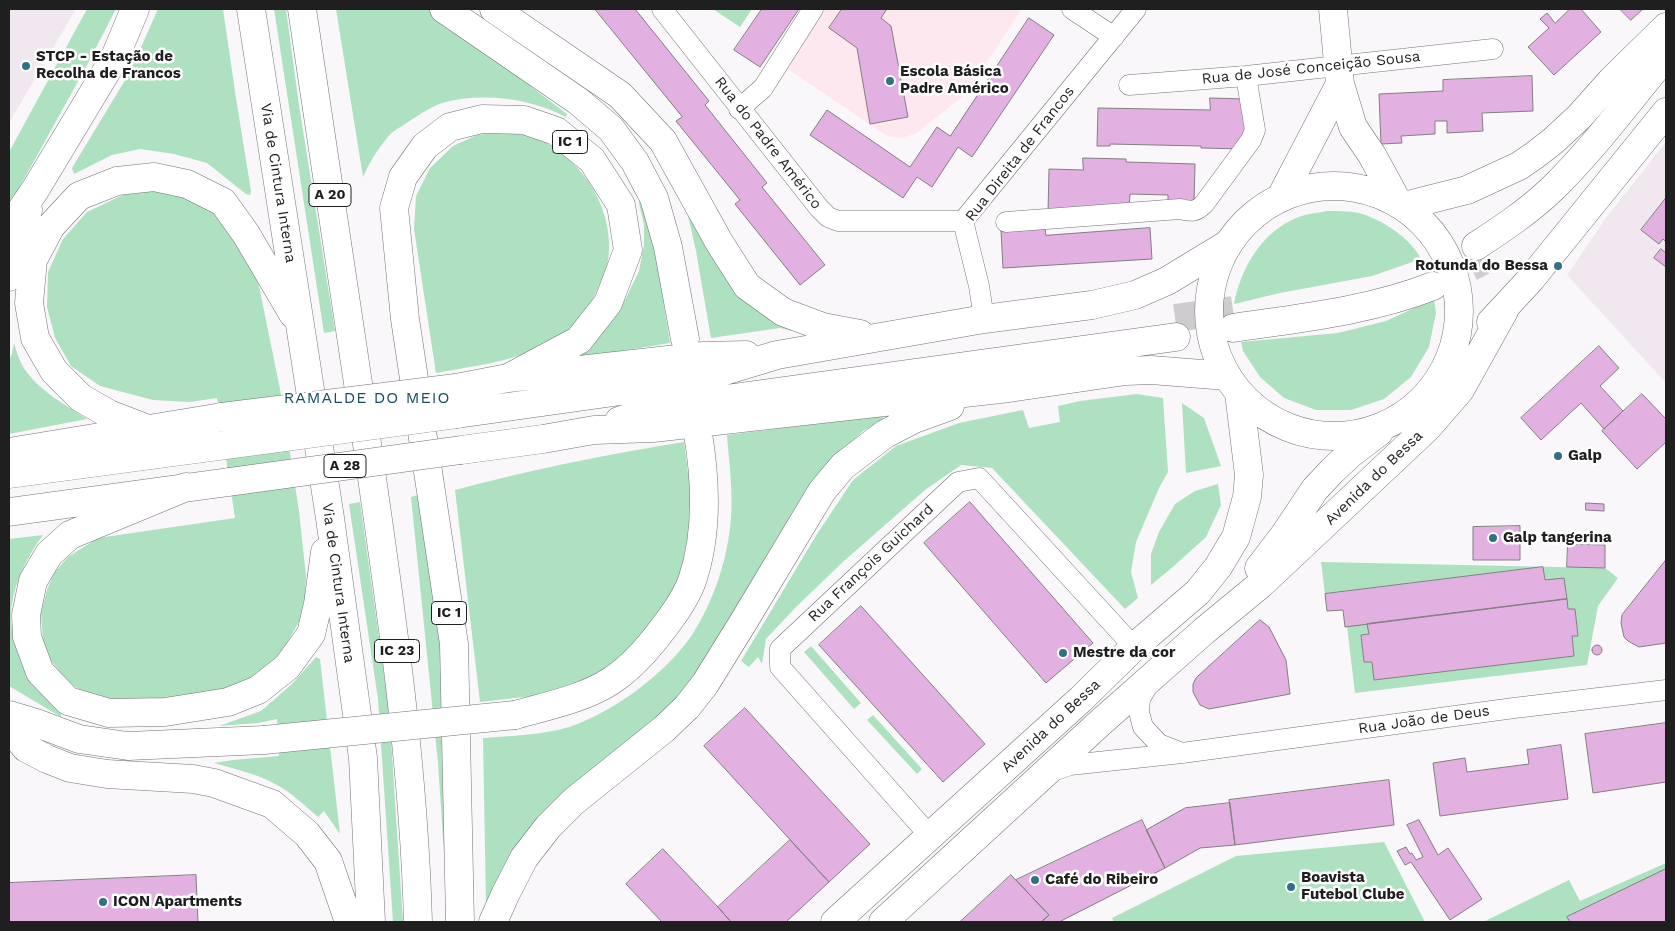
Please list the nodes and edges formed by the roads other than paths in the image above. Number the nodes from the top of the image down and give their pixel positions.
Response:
1 (135, 9) edge
2 (251, 9) edge
3 (302, 9) edge
4 (444, 9) edge
5 (494, 9) edge
6 (662, 9) edge
7 (813, 9) edge
8 (1072, 9) edge
9 (1333, 9) edge
10 (1132, 11) edge
11 (1666, 27) edge
12 (1114, 37) junction
13 (1493, 49) dead end
14 (1666, 56) edge
15 (1339, 75) junction
16 (1246, 76) junction
17 (1129, 84) dead end
18 (1666, 84) edge
19 (739, 108) junction
20 (1666, 112) edge
21 (35, 190) junction
22 (1281, 197) junction
23 (1401, 203) junction
24 (964, 221) junction
25 (1006, 222) dead end
26 (9, 228) edge
27 (1228, 244) junction
28 (9, 277) edge
29 (1429, 278) tunnel mouth
30 (1504, 311) junction
31 (984, 319) junction
32 (1233, 319) tunnel mouth
33 (300, 327) junction
34 (875, 337) junction
35 (685, 339) dead end
36 (777, 355) junction
37 (1451, 364) junction
38 (704, 377) junction
39 (508, 378) junction
40 (358, 381) joint
41 (1233, 385) junction
42 (1009, 388) junction
43 (456, 401) junction
44 (1444, 410) junction
45 (1396, 419) junction
46 (148, 429) junction
47 (594, 430) junction
48 (698, 434) dead end
49 (9, 452) edge
50 (9, 474) edge
51 (186, 488) junction
52 (9, 512) edge
53 (330, 518) junction
54 (1204, 631) junction
55 (1134, 647) junction
56 (1151, 679) junction
57 (1666, 690) edge
58 (9, 715) edge
59 (9, 728) edge
60 (1182, 753) junction
61 (1044, 775) junction
62 (930, 836) junction
63 (349, 922) edge
64 (371, 922) edge
65 (418, 922) edge
66 (460, 922) edge
67 (493, 922) edge
68 (835, 922) edge
69 (883, 922) edge

1 - 21 main road
2 - 33 main road, Via de Cintura Interna
3 - 40 main road, A 20
4 - 35 main road
5 - 34 main road
6 - 19 street, Rua do Padre Américo
7 - 19 street
8 - 12 street
9 - 15 main road
10 - 12 street, Rua Direita de Francos
11 - 23 main road
12 - 24 street, Rua Direita de Francos
13 - 15 street, Rua de José Conceição Sousa
14 - 18 main road
15 - 16 street, Rua de José Conceição Sousa
15 - 22 main road
15 - 23 main road
16 - 17 street, Rua de José Conceição Sousa
16 - 25 street
19 - 24 street, Rua do Padre Américo
20 - 30 main road
21 - 26 main road
21 - 28 main road
22 - 23 main road
22 - 27 main road
23 - 37 main road
24 - 31 street, Rua Direita de Francos
27 - 31 main road
27 - 41 main road
29 - 32 main road
30 - 37 main road
30 - 44 main road
31 - 34 main road
33 - 46 main road
33 - 53 main road, Via de Cintura Interna
34 - 36 main road
36 - 38 main road
36 - 39 main road
37 - 44 main road
37 - 45 main road
38 - 43 main road
38 - 47 main road
39 - 43 main road
39 - 66 main road, IC 1
40 - 65 main road, IC 23
41 - 42 main road
41 - 45 main road
41 - 55 main road, Avenida do Bessa
42 - 47 main road
42 - 67 main road
43 - 46 main road, bridge
43 - 50 main road, A 28, bridge
44 - 54 main road, Avenida do Bessa
45 - 54 main road, Avenida do Bessa
46 - 49 main road
47 - 51 main road, A 28, bridge
48 - 58 main road, bridge
51 - 52 main road, A 28
51 - 53 main road
53 - 64 main road, Via de Cintura Interna
54 - 56 main road, Avenida do Bessa
55 - 62 main road, Avenida do Bessa
55 - 62 street, Rua François Guichard
56 - 60 street, Rua João de Deus
56 - 61 main road, Avenida do Bessa
57 - 60 street, Rua João de Deus
59 - 63 main road
60 - 61 street, Rua João de Deus
61 - 69 main road, Avenida do Bessa
62 - 68 main road, Avenida do Bessa

